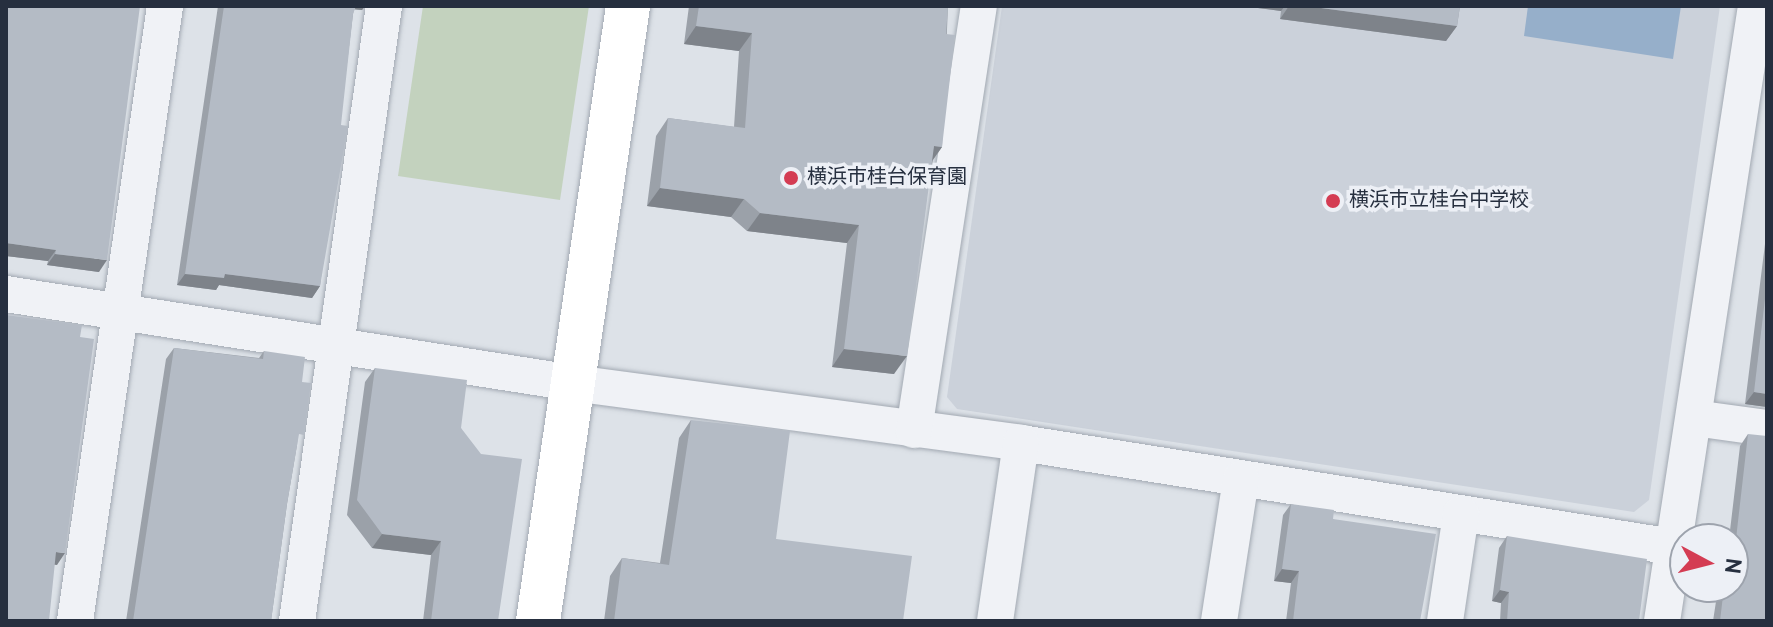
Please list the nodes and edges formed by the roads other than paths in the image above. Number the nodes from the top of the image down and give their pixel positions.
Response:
1 (165, 6) edge
2 (384, 6) edge
3 (628, 6) edge
4 (979, 6) edge
5 (1756, 6) edge
6 (6, 294) edge
7 (121, 310) junction
8 (339, 348) junction
9 (573, 383) junction
10 (1694, 418) junction
11 (1767, 428) edge
12 (914, 430) junction
13 (1021, 443) junction
14 (1241, 479) junction
15 (1461, 514) junction
16 (1677, 523) edge
17 (1669, 546) edge
18 (1669, 574) edge
19 (75, 621) edge
20 (297, 621) edge
21 (538, 621) edge
22 (995, 621) edge
23 (1219, 621) edge
24 (1445, 621) edge
25 (1662, 621) edge

1 - 7 street
2 - 8 street
3 - 9 street
4 - 12 street
5 - 10 street
6 - 7 street
7 - 8 street
7 - 19 street
8 - 9 street
8 - 20 street
9 - 12 street
9 - 21 street
10 - 11 street
10 - 16 street
12 - 13 street
13 - 14 street
13 - 22 street
14 - 15 street
14 - 23 street
15 - 17 street
15 - 24 street
18 - 25 street

